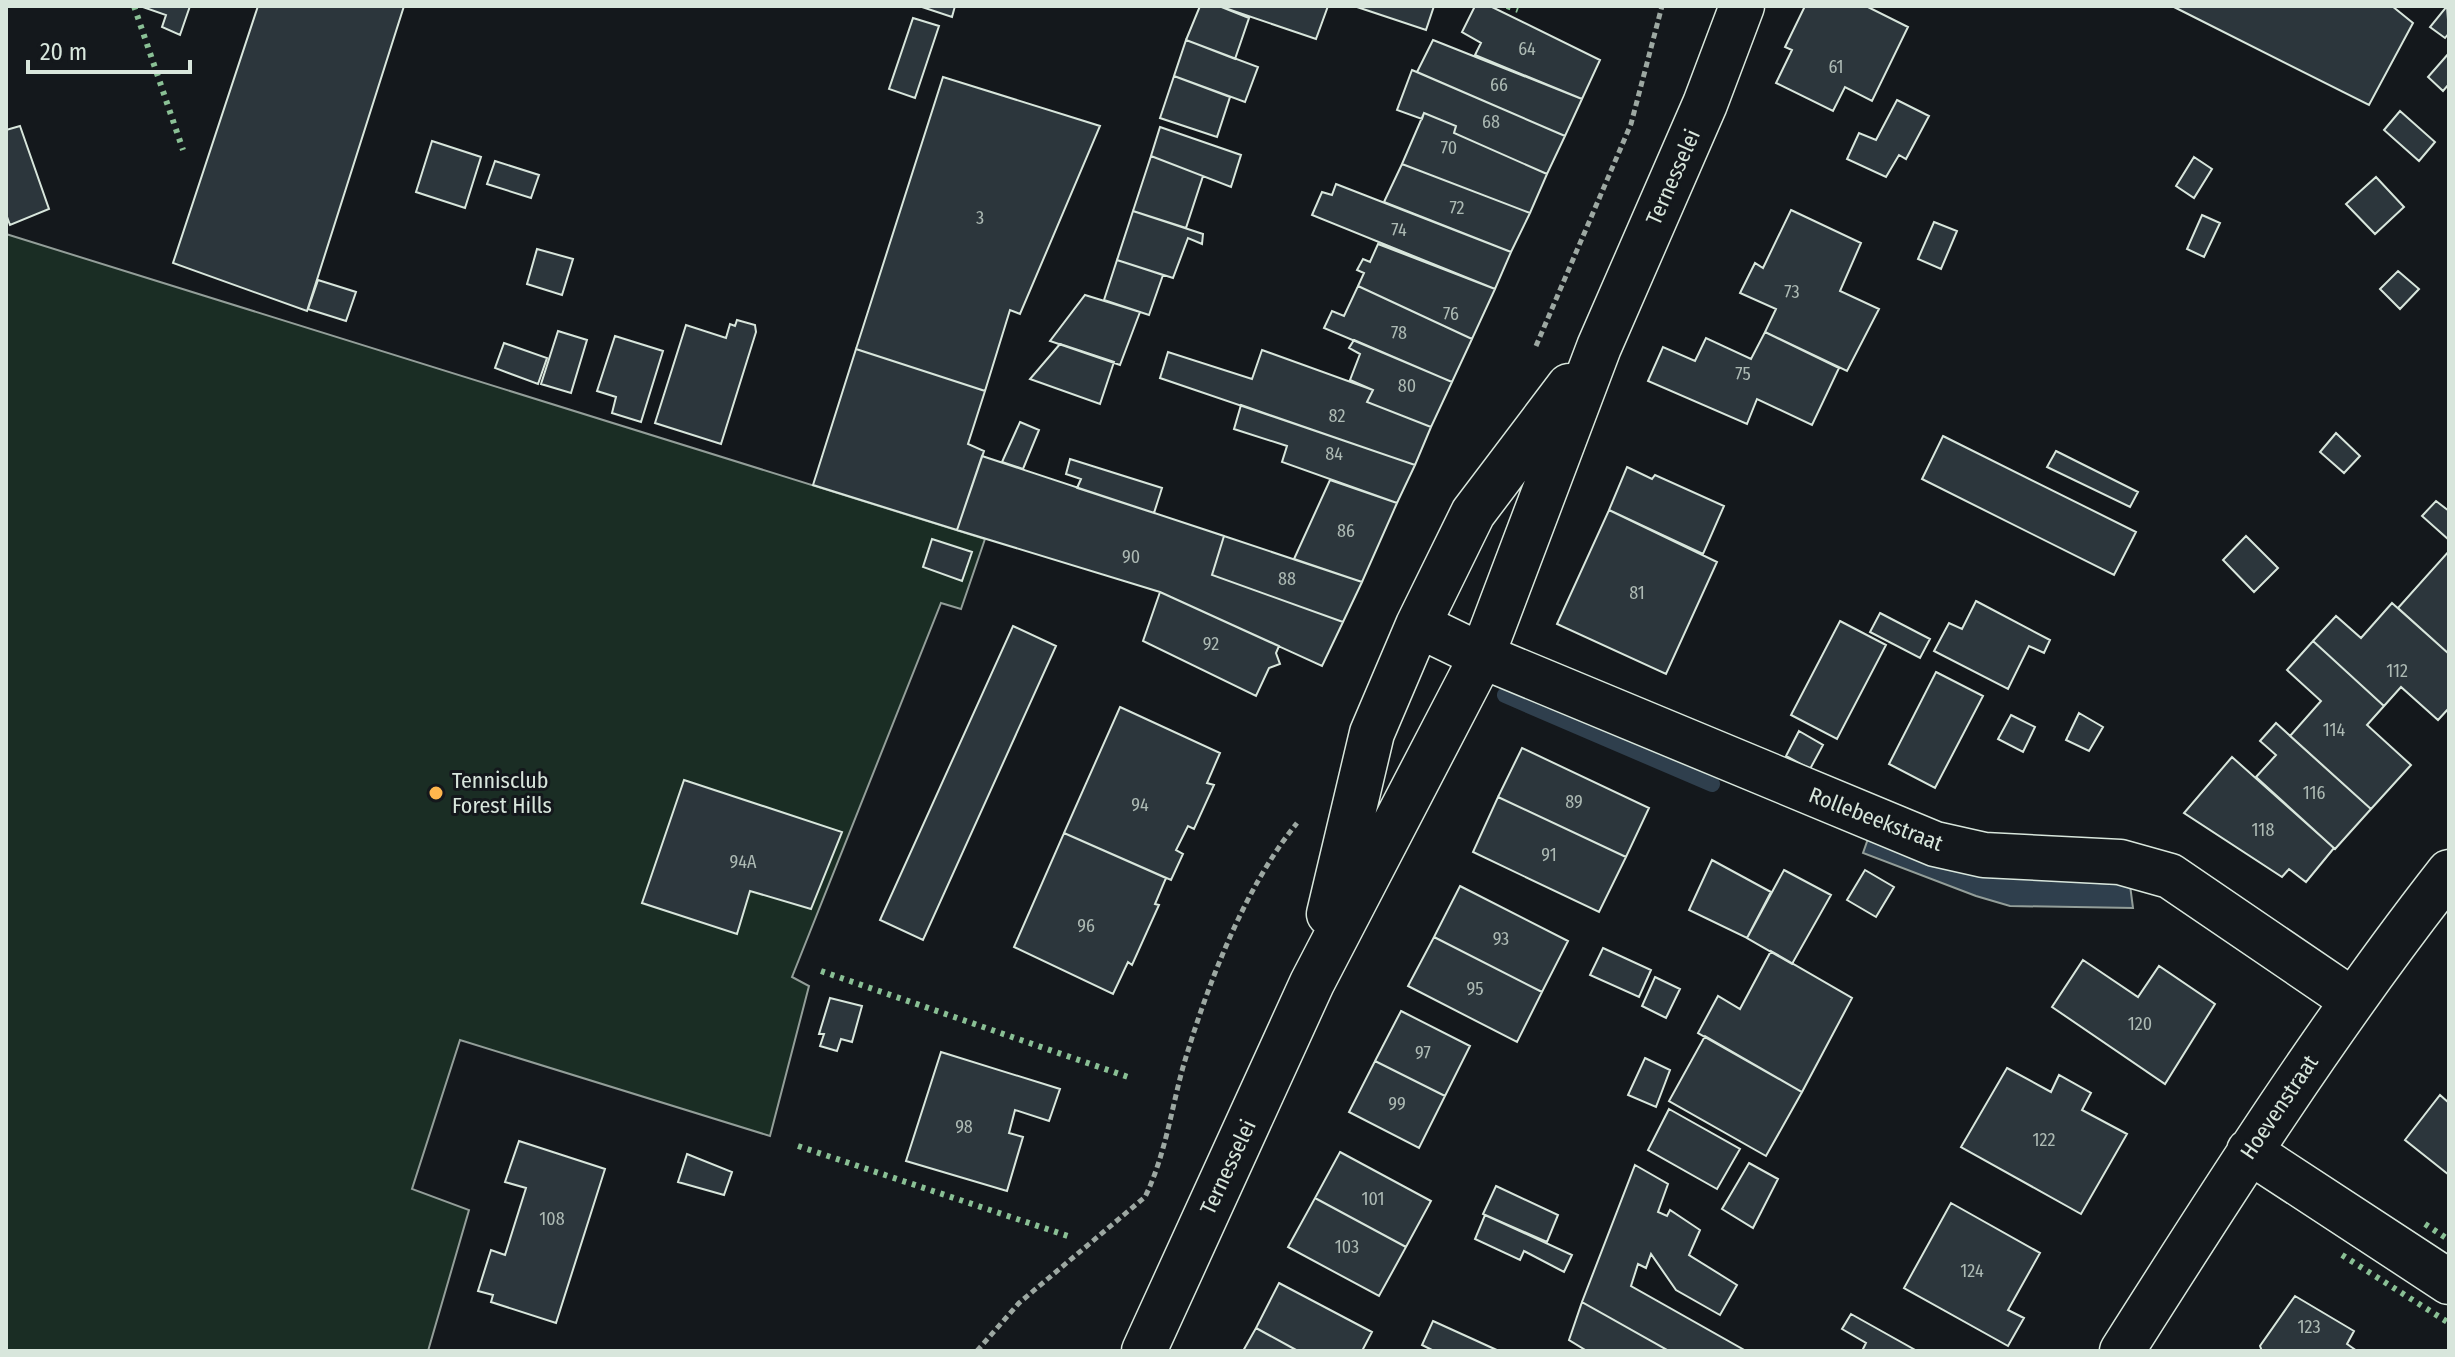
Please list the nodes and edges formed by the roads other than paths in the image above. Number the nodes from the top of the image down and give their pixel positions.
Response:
1 (1742, 6) edge
2 (1599, 347) junction
3 (1418, 625) junction
4 (1482, 656) junction
5 (2449, 872) edge
6 (1312, 983) junction
7 (2352, 1000) junction
8 (2249, 1151) junction
9 (2449, 1282) edge
10 (1144, 1351) edge
11 (2122, 1351) edge

1 - 2 street, Ternesselei
2 - 3 street, Ternesselei
2 - 4 street, Ternesselei
3 - 4 street
3 - 6 street, Ternesselei
4 - 6 street, Ternesselei
4 - 7 street, Rollebeekstraat
5 - 7 street, Hoevenstraat
6 - 10 street, Ternesselei
7 - 8 street, Hoevenstraat
8 - 9 street
8 - 11 street, Hoevenstraat

